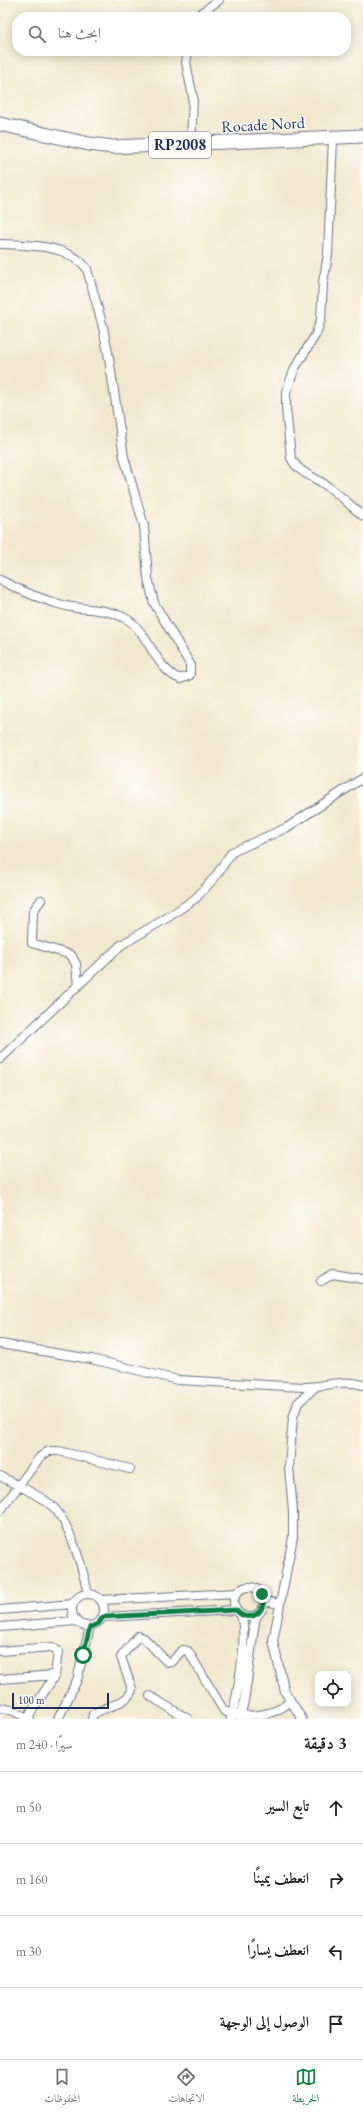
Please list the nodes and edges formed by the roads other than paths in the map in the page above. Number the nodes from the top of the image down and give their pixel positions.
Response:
1 (219, 0) edge
2 (203, 12) edge
3 (187, 56) edge
4 (0, 124) edge
5 (363, 136) edge
6 (333, 138) junction
7 (191, 144) junction
8 (0, 244) edge
9 (363, 516) edge
10 (0, 580) edge
11 (363, 778) edge
12 (41, 900) dead end
13 (78, 986) junction
14 (0, 1059) edge
15 (363, 1278) edge
16 (321, 1281) dead end
17 (0, 1344) edge
18 (363, 1385) edge
19 (315, 1387) junction
20 (130, 1469) dead end
21 (0, 1476) edge
22 (18, 1486) junction
23 (0, 1512) edge
24 (237, 1593) junction
25 (88, 1594) junction
26 (101, 1600) junction
27 (264, 1601) junction
28 (73, 1604) junction
29 (280, 1604) junction
30 (0, 1610) edge
31 (239, 1612) junction
32 (258, 1614) junction
33 (103, 1617) junction
34 (76, 1621) junction
35 (0, 1627) edge
36 (90, 1627) junction
37 (0, 1651) edge
38 (55, 1675) junction
39 (0, 1679) edge
40 (150, 1696) dead end
41 (290, 1701) junction
42 (0, 1708) edge
43 (231, 1717) edge
44 (240, 1717) edge
45 (29, 1718) edge
46 (58, 1719) edge
47 (92, 1719) edge
48 (188, 1719) edge
49 (302, 1719) edge

1 - 2 street
3 - 7 street
4 - 7 highway, Rocade Nord / RP2008
5 - 6 highway, Rocade Nord / RP2008
6 - 7 highway, Rocade Nord / RP2008
6 - 9 street
8 - 10 street
11 - 13 street
12 - 13 street
13 - 14 street
15 - 16 street
17 - 19 street
18 - 19 street
19 - 29 street
20 - 22 street
21 - 22 street
22 - 23 street
22 - 25 street
24 - 26 street
24 - 27 street
24 - 31 street
25 - 26 street
25 - 28 street
26 - 33 street
27 - 29 street
27 - 32 street
28 - 30 street
28 - 34 street
29 - 41 street
31 - 32 street
31 - 33 street
31 - 43 street
32 - 44 street
33 - 36 street
34 - 35 street
34 - 36 street
36 - 46 street
37 - 38 street
38 - 39 street
38 - 45 street
40 - 48 street
41 - 44 street
41 - 49 street
42 - 45 street
43 - 44 street
43 - 47 street

